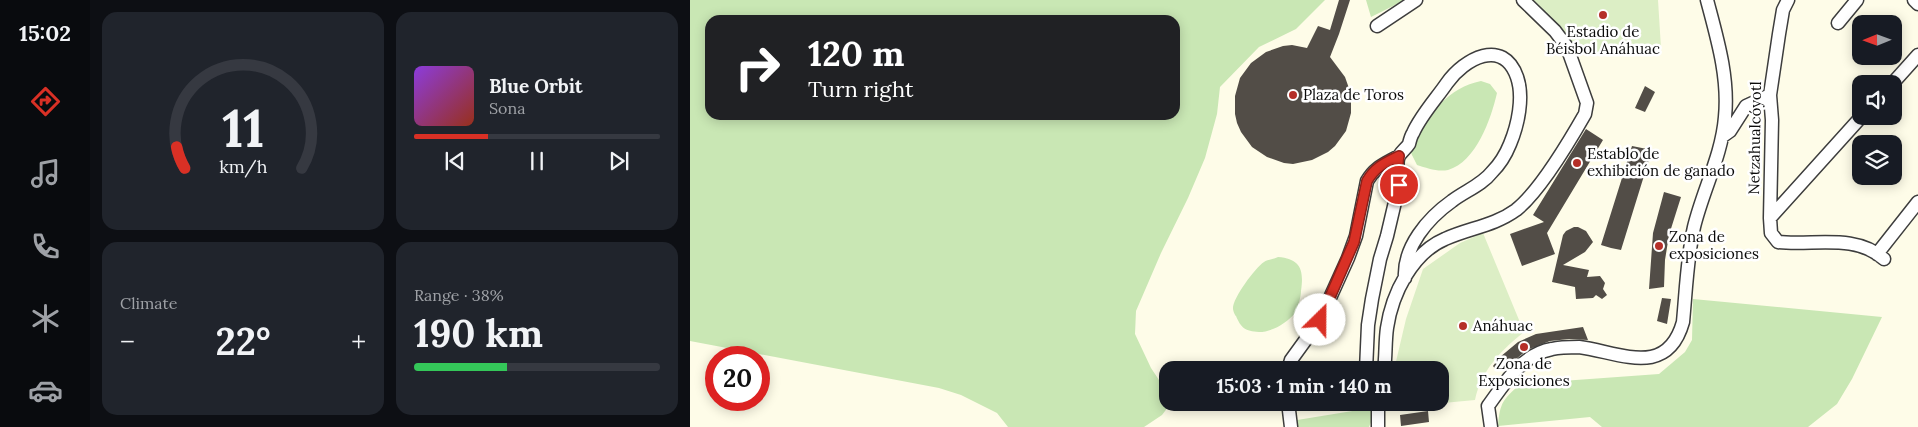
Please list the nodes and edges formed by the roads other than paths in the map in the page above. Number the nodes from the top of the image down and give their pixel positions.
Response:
1 (1416, 0) edge
2 (1523, 0) edge
3 (1707, 0) edge
4 (1788, 0) edge
5 (1857, 0) edge
6 (1914, 0) edge
7 (1918, 4) edge
8 (1838, 24) dead end
9 (1377, 26) dead end
10 (1918, 55) edge
11 (1900, 75) edge
12 (1770, 95) junction
13 (1854, 125) edge
14 (1723, 136) junction
15 (1399, 156) junction
16 (1918, 202) edge
17 (1770, 218) junction
18 (1405, 278) junction
19 (1291, 361) edge
20 (1366, 361) edge
21 (1385, 361) edge
22 (1289, 411) edge
23 (1378, 411) edge
24 (1292, 427) edge
25 (1378, 427) edge
26 (1491, 427) edge

1 - 9 street
2 - 18 street
3 - 14 street
4 - 12 street, Netzahualcóyotl
5 - 8 street
6 - 7 street
10 - 11 street
12 - 14 street
12 - 17 street, Netzahualcóyotl
13 - 17 street
14 - 26 street
15 - 18 street
15 - 19 street
15 - 20 street
16 - 17 street, Netzahualcóyotl
18 - 21 street
22 - 24 street
23 - 25 street

